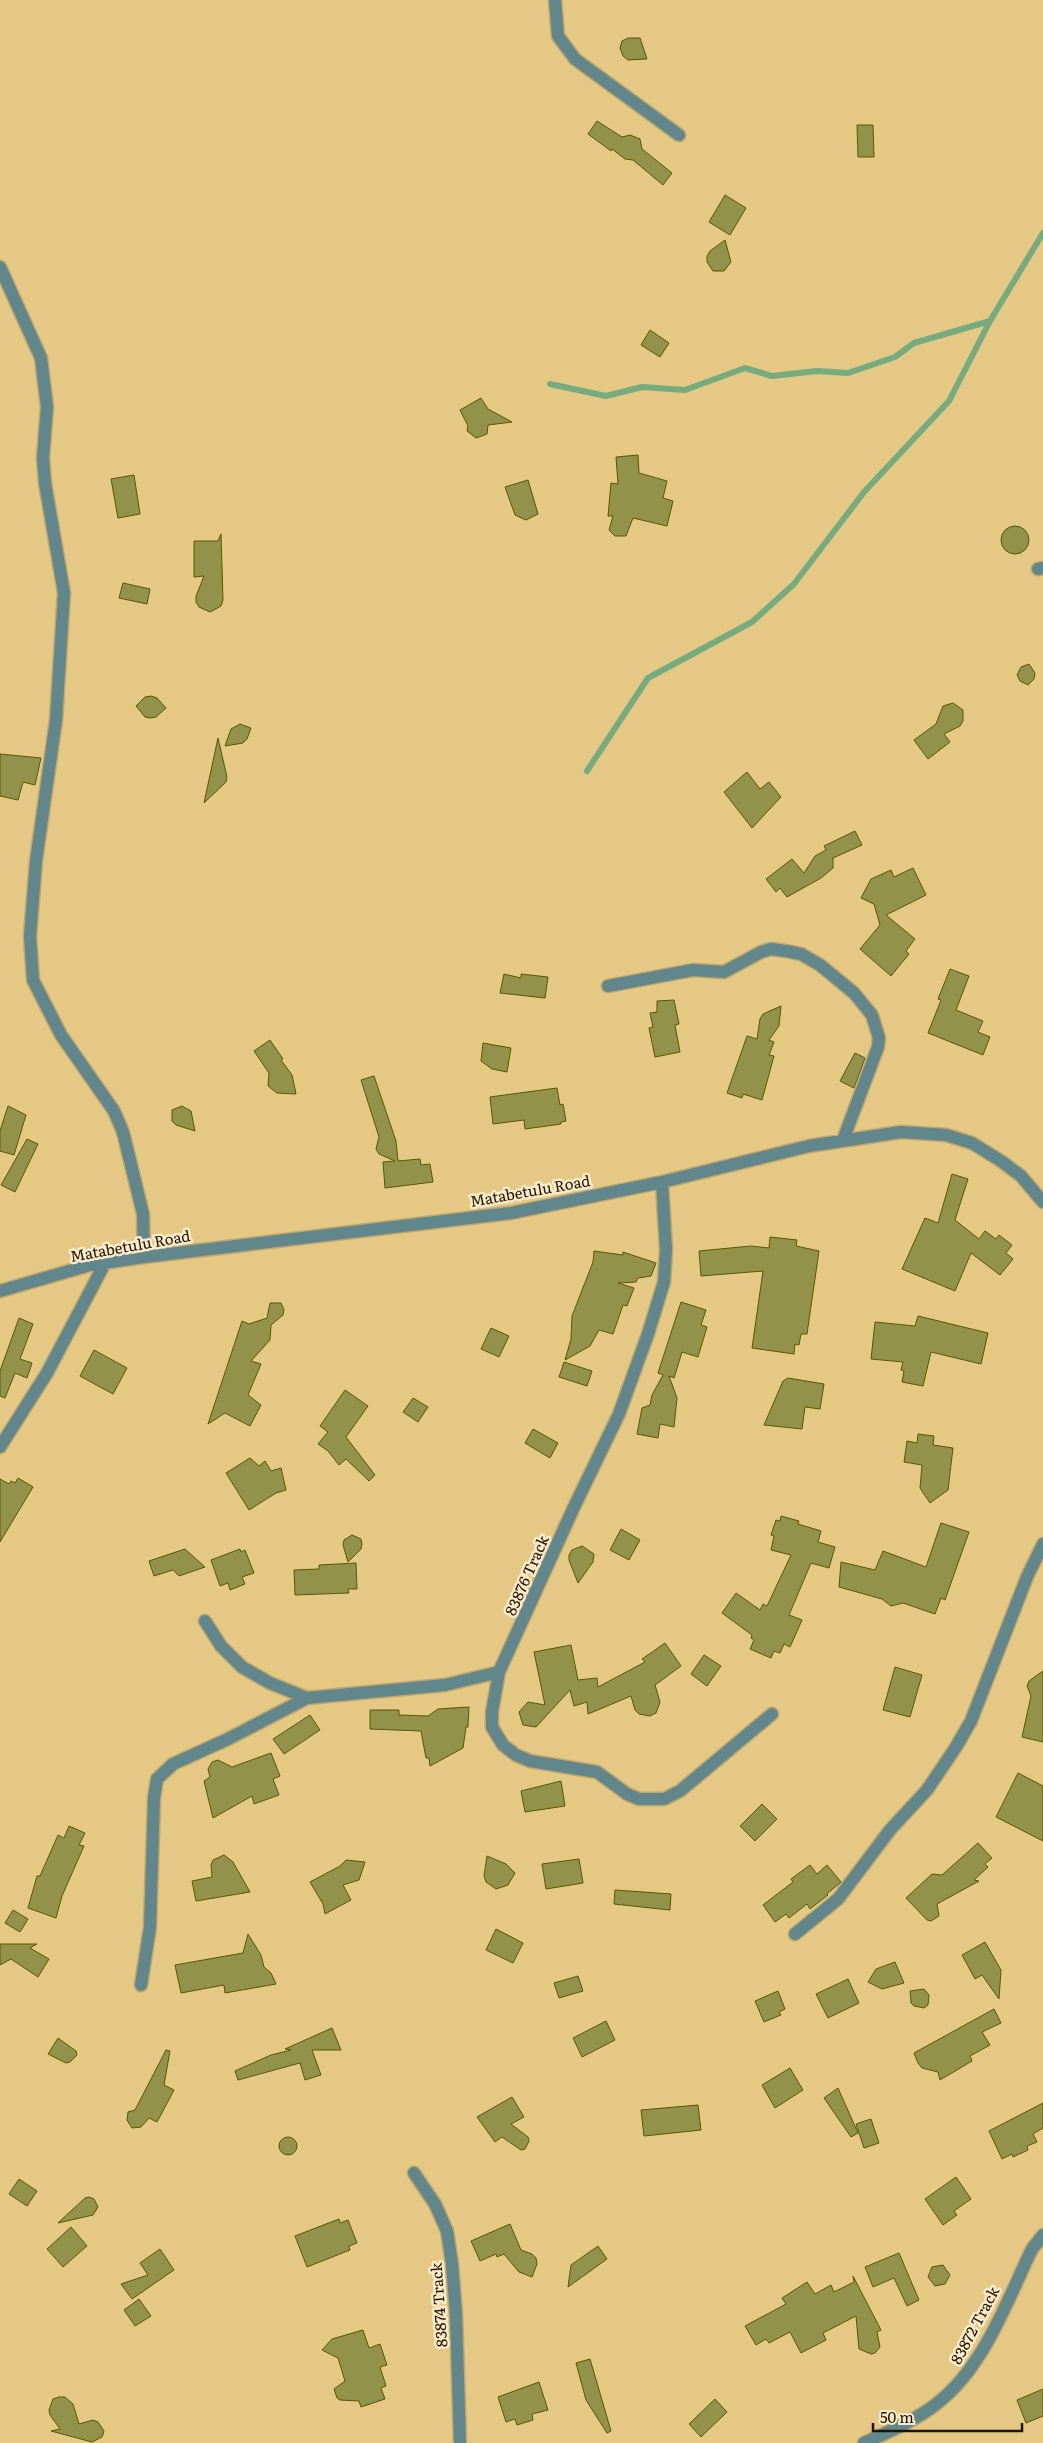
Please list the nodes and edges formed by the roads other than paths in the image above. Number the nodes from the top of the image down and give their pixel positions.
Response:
1 (555, 0) edge
2 (679, 135) dead end
3 (0, 267) edge
4 (608, 986) dead end
5 (843, 1140) junction
6 (662, 1182) junction
7 (1043, 1182) edge
8 (1028, 1184) junction
9 (1043, 1202) edge
10 (144, 1257) junction
11 (105, 1263) junction
12 (0, 1291) edge
13 (0, 1447) edge
14 (1043, 1544) edge
15 (205, 1621) dead end
16 (499, 1672) junction
17 (307, 1698) junction
18 (772, 1714) dead end
19 (794, 1934) dead end
20 (141, 1985) dead end
21 (414, 2173) dead end
22 (1043, 2235) edge
23 (460, 2443) edge
24 (864, 2443) edge

1 - 2 street
3 - 10 street
4 - 5 street
5 - 6 street, Matabetulu Road
5 - 8 street, Matabetulu Road
6 - 10 street, Matabetulu Road
6 - 16 street, 83876 Track
7 - 8 street
8 - 9 street, Matabetulu Road
10 - 11 street, Matabetulu Road
11 - 12 street, Matabetulu Road
11 - 13 street
14 - 19 street
15 - 17 street
16 - 17 street
16 - 18 street, 83876 Track
17 - 20 street
21 - 23 street, 83874 Track
22 - 24 street, 83872 Track

